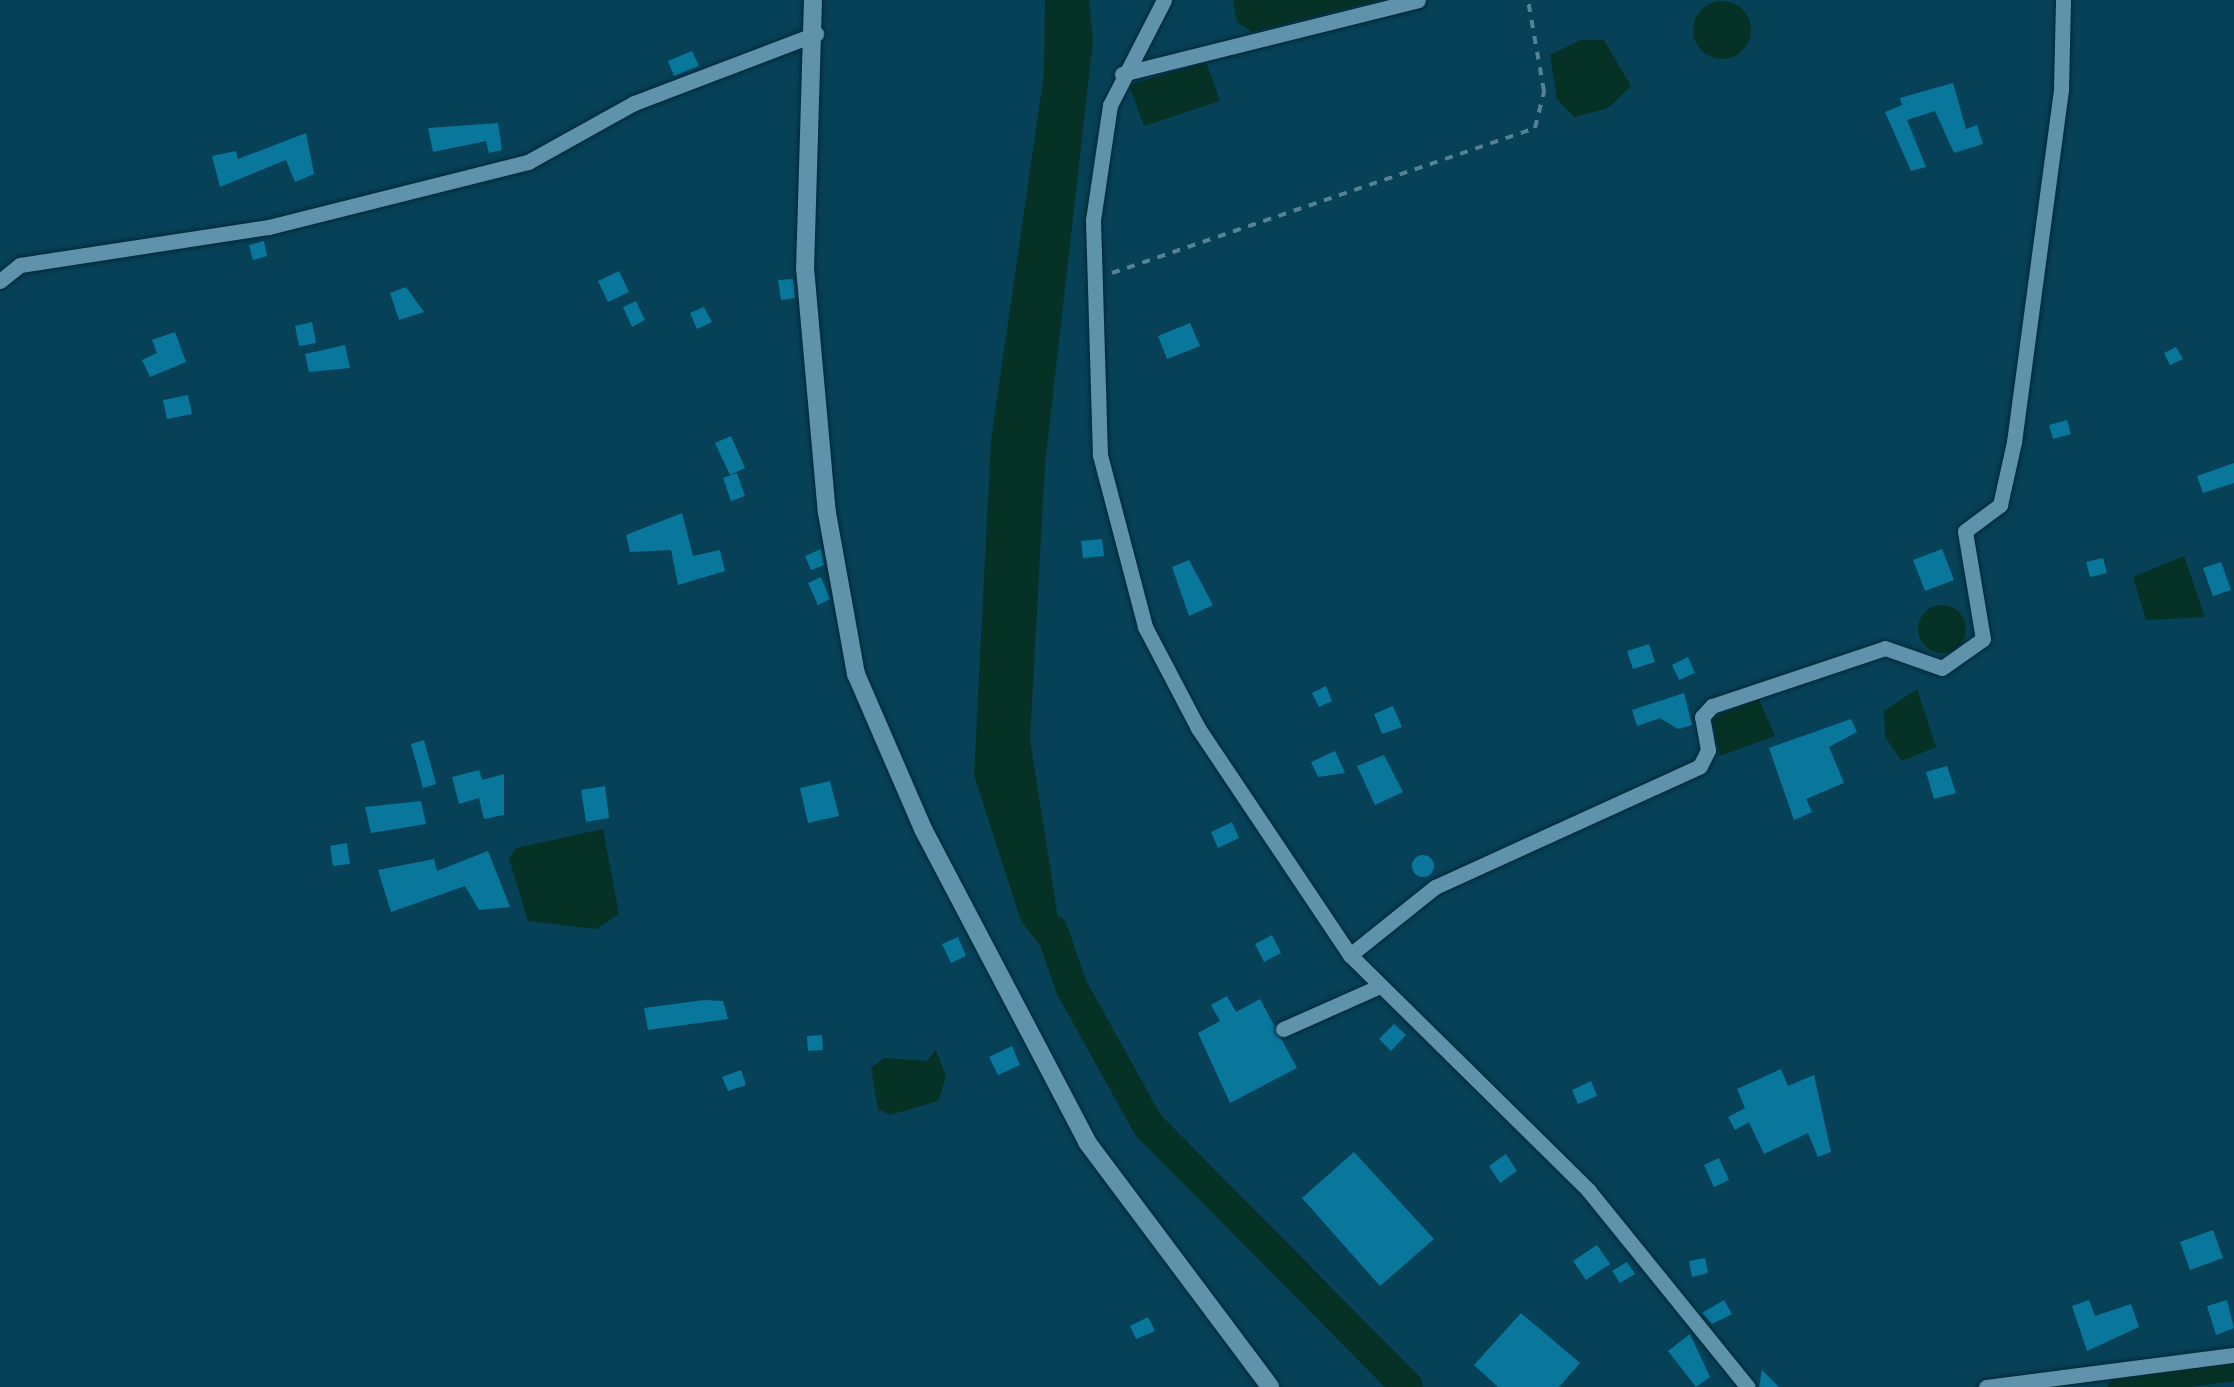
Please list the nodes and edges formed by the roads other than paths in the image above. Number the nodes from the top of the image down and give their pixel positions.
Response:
1 (813, 0) edge
2 (1164, 0) edge
3 (1418, 0) edge
4 (2063, 0) edge
5 (816, 34) junction
6 (1122, 74) junction
7 (0, 282) edge
8 (1350, 955) junction
9 (1380, 986) junction
10 (1283, 1029) dead end
11 (2234, 1355) edge
12 (1270, 1387) edge
13 (1748, 1387) edge
14 (1986, 1387) edge

1 - 5 street
2 - 6 street
3 - 6 street
4 - 8 street
5 - 7 street
5 - 12 street
6 - 8 street
8 - 9 street
9 - 10 street
9 - 13 street
11 - 14 street

